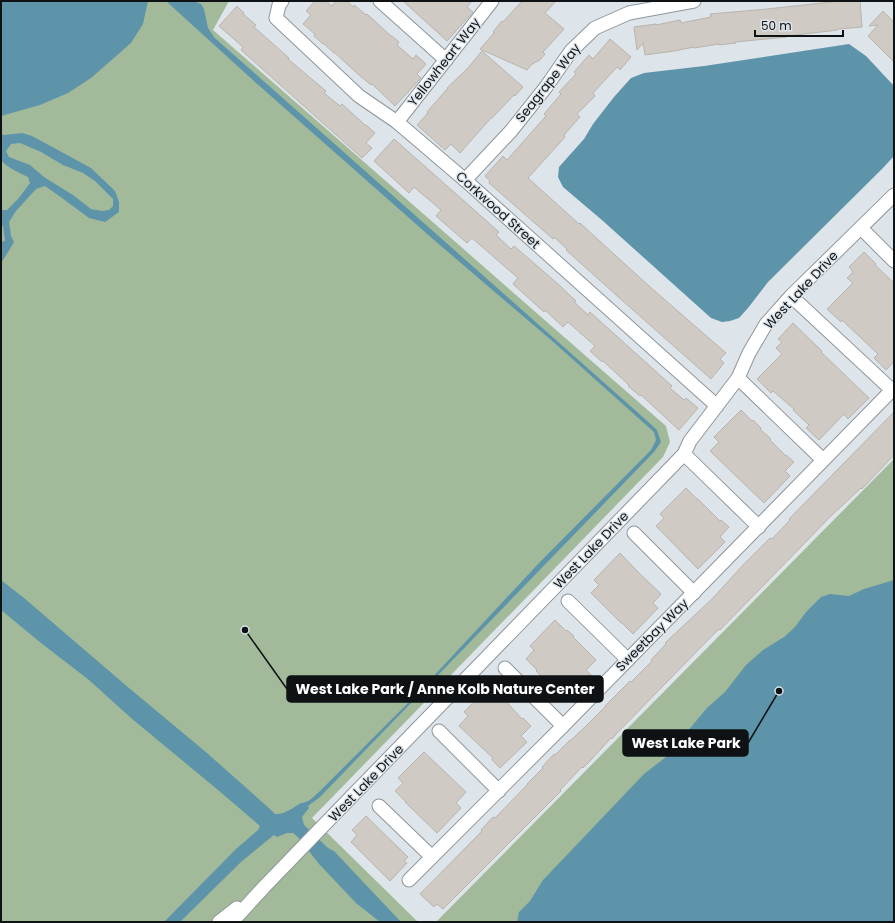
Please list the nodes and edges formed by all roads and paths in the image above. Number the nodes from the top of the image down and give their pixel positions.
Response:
1 (282, 1) edge
2 (380, 1) edge
3 (492, 1) edge
4 (694, 1) edge
5 (446, 60) junction
6 (397, 122) junction
7 (465, 180) junction
8 (894, 195) edge
9 (861, 228) junction
10 (894, 261) edge
11 (791, 296) junction
12 (738, 378) junction
13 (893, 390) edge
14 (717, 406) junction
15 (684, 454) junction
16 (823, 460) junction
17 (759, 527) junction
18 (634, 533) dead end
19 (694, 593) junction
20 (568, 601) dead end
21 (628, 660) junction
22 (505, 668) dead end
23 (563, 726) junction
24 (439, 731) dead end
25 (499, 791) junction
26 (379, 806) dead end
27 (432, 857) junction
28 (409, 880) dead end
29 (264, 887) junction
30 (219, 922) edge
31 (232, 922) edge

1 - 6 street, Corkwood Street
2 - 5 street
3 - 5 street, Yellowheart Way
4 - 7 street, Seagrape Way
5 - 6 street, Yellowheart Way
6 - 7 street, Corkwood Street
7 - 14 street, Corkwood Street
8 - 9 street, West Lake Drive
9 - 10 street
9 - 11 street, West Lake Drive
11 - 12 street, West Lake Drive
11 - 13 street
12 - 14 street, West Lake Drive
12 - 16 street
13 - 16 street, Sweetbay Way
14 - 15 street, West Lake Drive
15 - 17 street
15 - 29 street, West Lake Drive
16 - 17 street, Sweetbay Way
17 - 19 street, Sweetbay Way
18 - 19 street
19 - 21 street, Sweetbay Way
20 - 21 street
21 - 23 street, Sweetbay Way
22 - 23 street
23 - 25 street, Sweetbay Way
24 - 25 street
25 - 27 street, Sweetbay Way
26 - 27 street
27 - 28 street, Sweetbay Way
29 - 30 street, West Lake Drive
29 - 31 street, West Lake Drive

